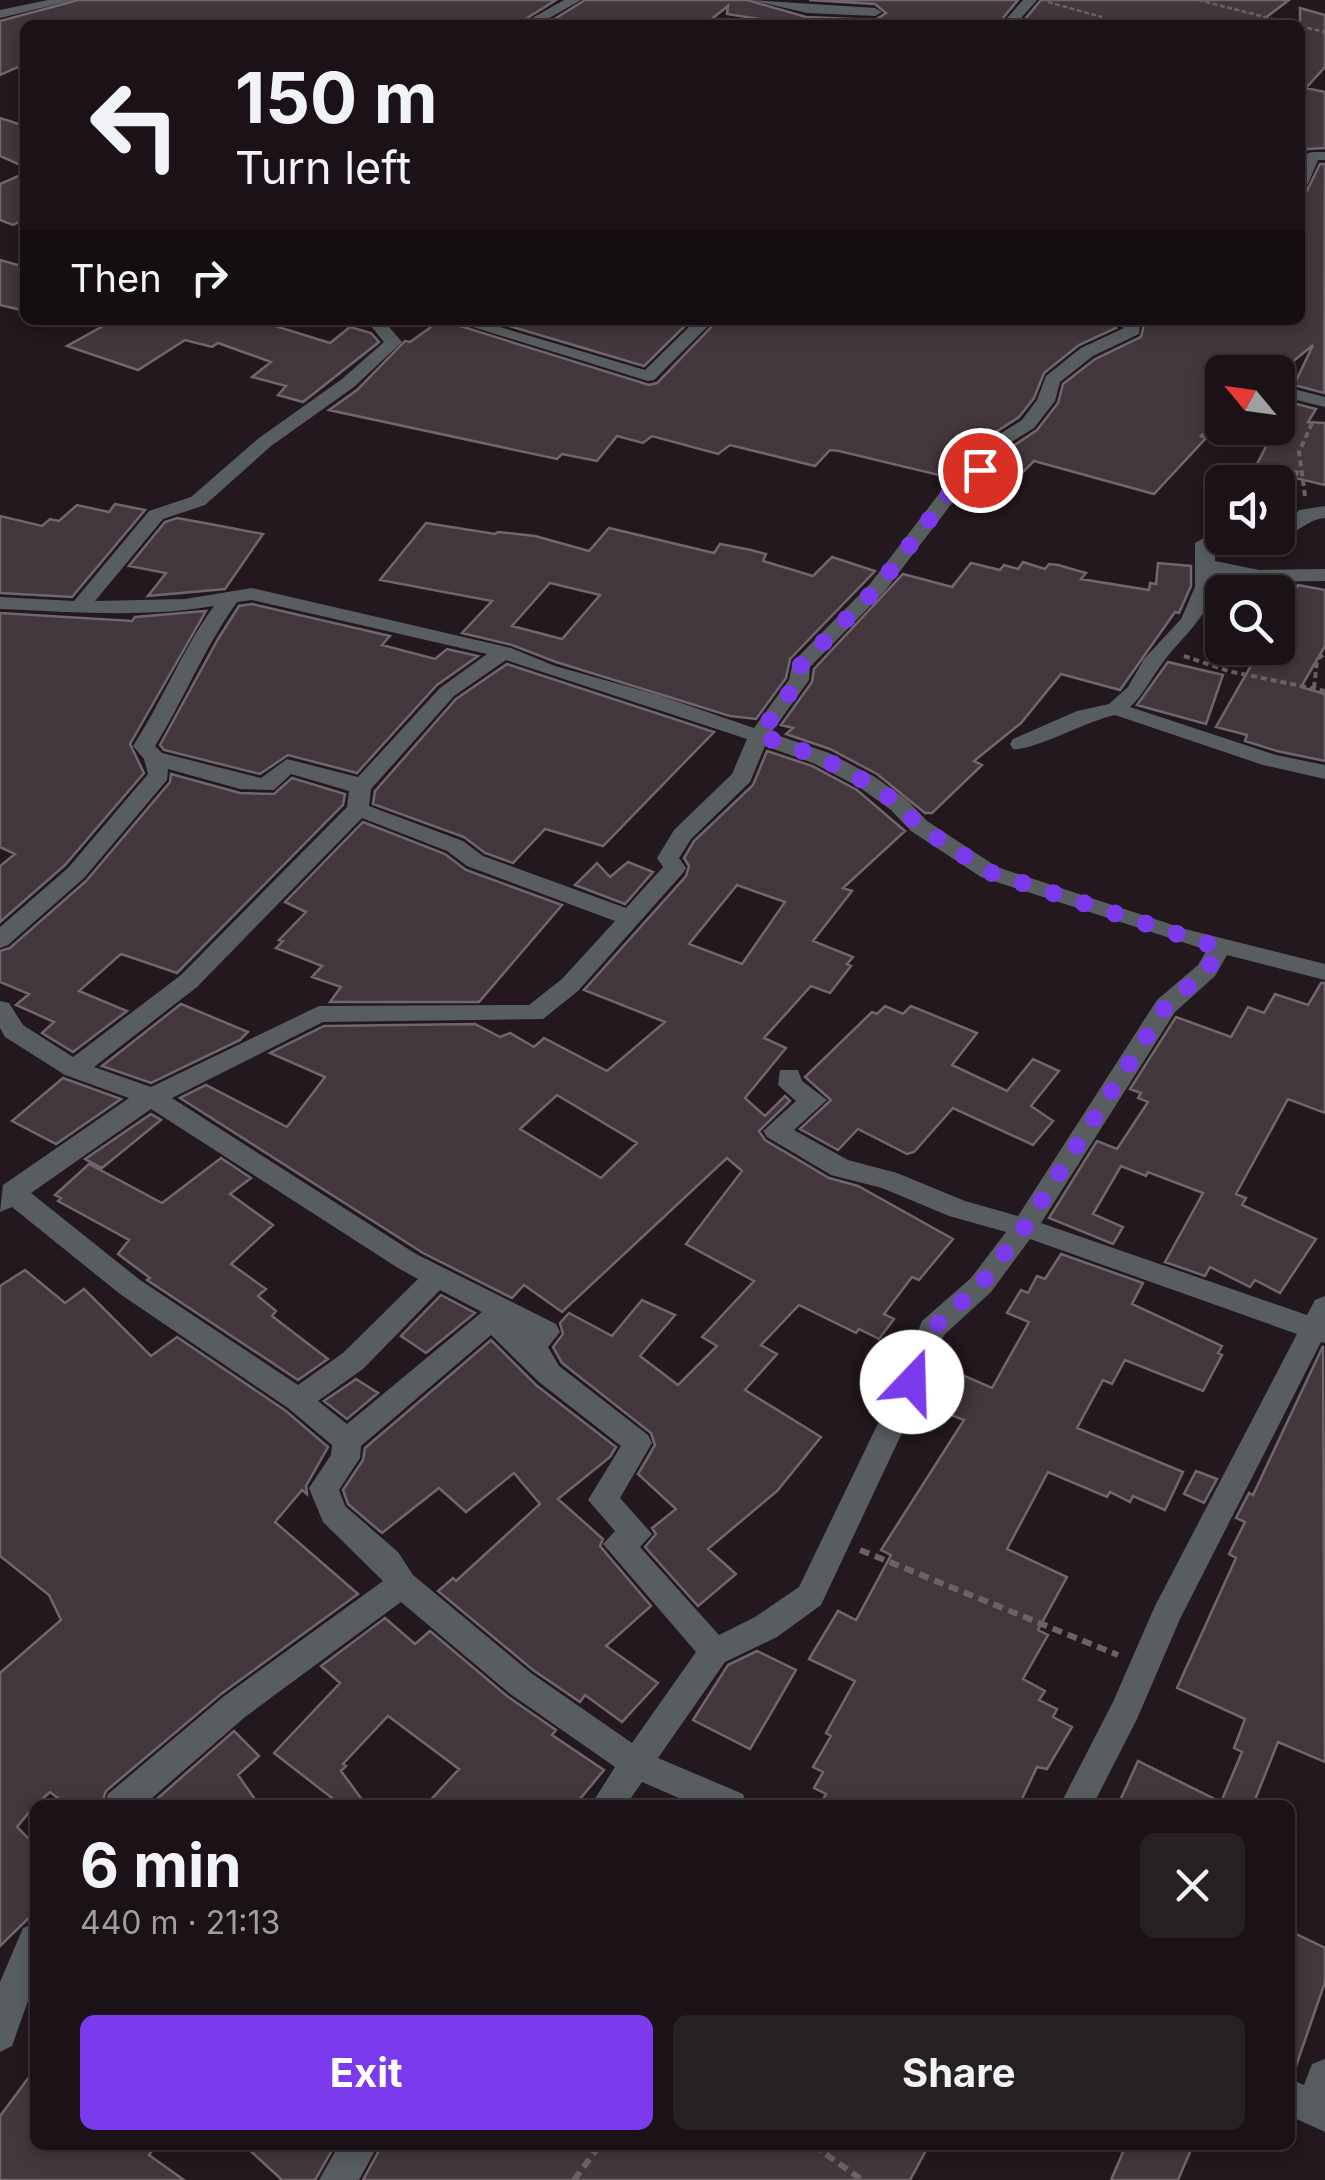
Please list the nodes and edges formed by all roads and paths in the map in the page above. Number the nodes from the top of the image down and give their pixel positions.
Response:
1 (64, 0) edge
2 (574, 0) edge
3 (758, 0) edge
4 (1030, 0) edge
5 (1040, 0) edge
6 (1198, 0) edge
7 (876, 12) dead end
8 (0, 14) edge
9 (1102, 17) dead end
10 (536, 20) edge
11 (1012, 20) edge
12 (1275, 20) edge
13 (1325, 156) edge
14 (1305, 174) edge
15 (379, 325) edge
16 (475, 325) edge
17 (701, 325) edge
18 (1130, 325) edge
19 (1295, 394) edge
20 (1324, 401) edge
21 (1315, 513) edge
22 (1205, 543) edge
23 (1203, 566) junction
24 (1325, 575) edge
25 (230, 598) junction
26 (0, 603) edge
27 (79, 608) junction
28 (1163, 648) junction
29 (504, 652) junction
30 (1325, 653) edge
31 (1314, 688) junction
32 (1325, 691) edge
33 (1116, 710) junction
34 (759, 735) junction
35 (1021, 744) dead end
36 (154, 758) junction
37 (1325, 772) edge
38 (359, 798) junction
39 (630, 918) junction
40 (0, 940) edge
41 (1220, 948) junction
42 (1325, 972) edge
43 (0, 1009) edge
44 (74, 1069) junction
45 (789, 1076) dead end
46 (151, 1098) junction
47 (6, 1197) edge
48 (1024, 1228) junction
49 (439, 1274) junction
50 (1322, 1322) edge
51 (549, 1374) junction
52 (298, 1400) junction
53 (346, 1442) junction
54 (839, 1541) junction
55 (402, 1584) junction
56 (714, 1652) junction
57 (1144, 1666) junction
58 (638, 1765) junction
59 (126, 1800) edge
60 (612, 1800) edge
61 (719, 1800) edge
62 (1078, 1800) edge
63 (30, 1948) edge
64 (0, 2034) edge
65 (357, 2150) edge
66 (597, 2150) edge
67 (820, 2150) edge
68 (337, 2180) edge
69 (574, 2180) edge
70 (862, 2180) edge

1 - 8 street
2 - 10 street
3 - 7 street
4 - 11 street
5 - 9 path
6 - 12 path
13 - 14 street
15 - 27 street
16 - 17 street
18 - 34 street
19 - 20 street
20 - 21 path
22 - 23 street
23 - 24 street
23 - 28 street
25 - 27 street
25 - 29 street
25 - 36 street
26 - 27 street
28 - 31 path
28 - 33 street
29 - 34 street
29 - 38 street
30 - 31 path
31 - 32 path
33 - 35 street
33 - 37 street
34 - 39 street
34 - 41 street
36 - 38 street
36 - 40 street
38 - 39 street
38 - 44 street
39 - 46 street
41 - 42 street
41 - 48 street
43 - 44 street
44 - 46 street
45 - 48 street
46 - 47 street
46 - 49 street
47 - 52 street
48 - 50 street
48 - 54 street
49 - 51 street
49 - 52 street
50 - 57 street
51 - 53 street
51 - 56 street
52 - 53 street
53 - 55 street
54 - 56 street
54 - 57 path
55 - 58 street
55 - 59 street
56 - 58 street
57 - 62 street
58 - 60 street
58 - 61 street
63 - 64 street
65 - 68 street
66 - 69 path
67 - 70 path

